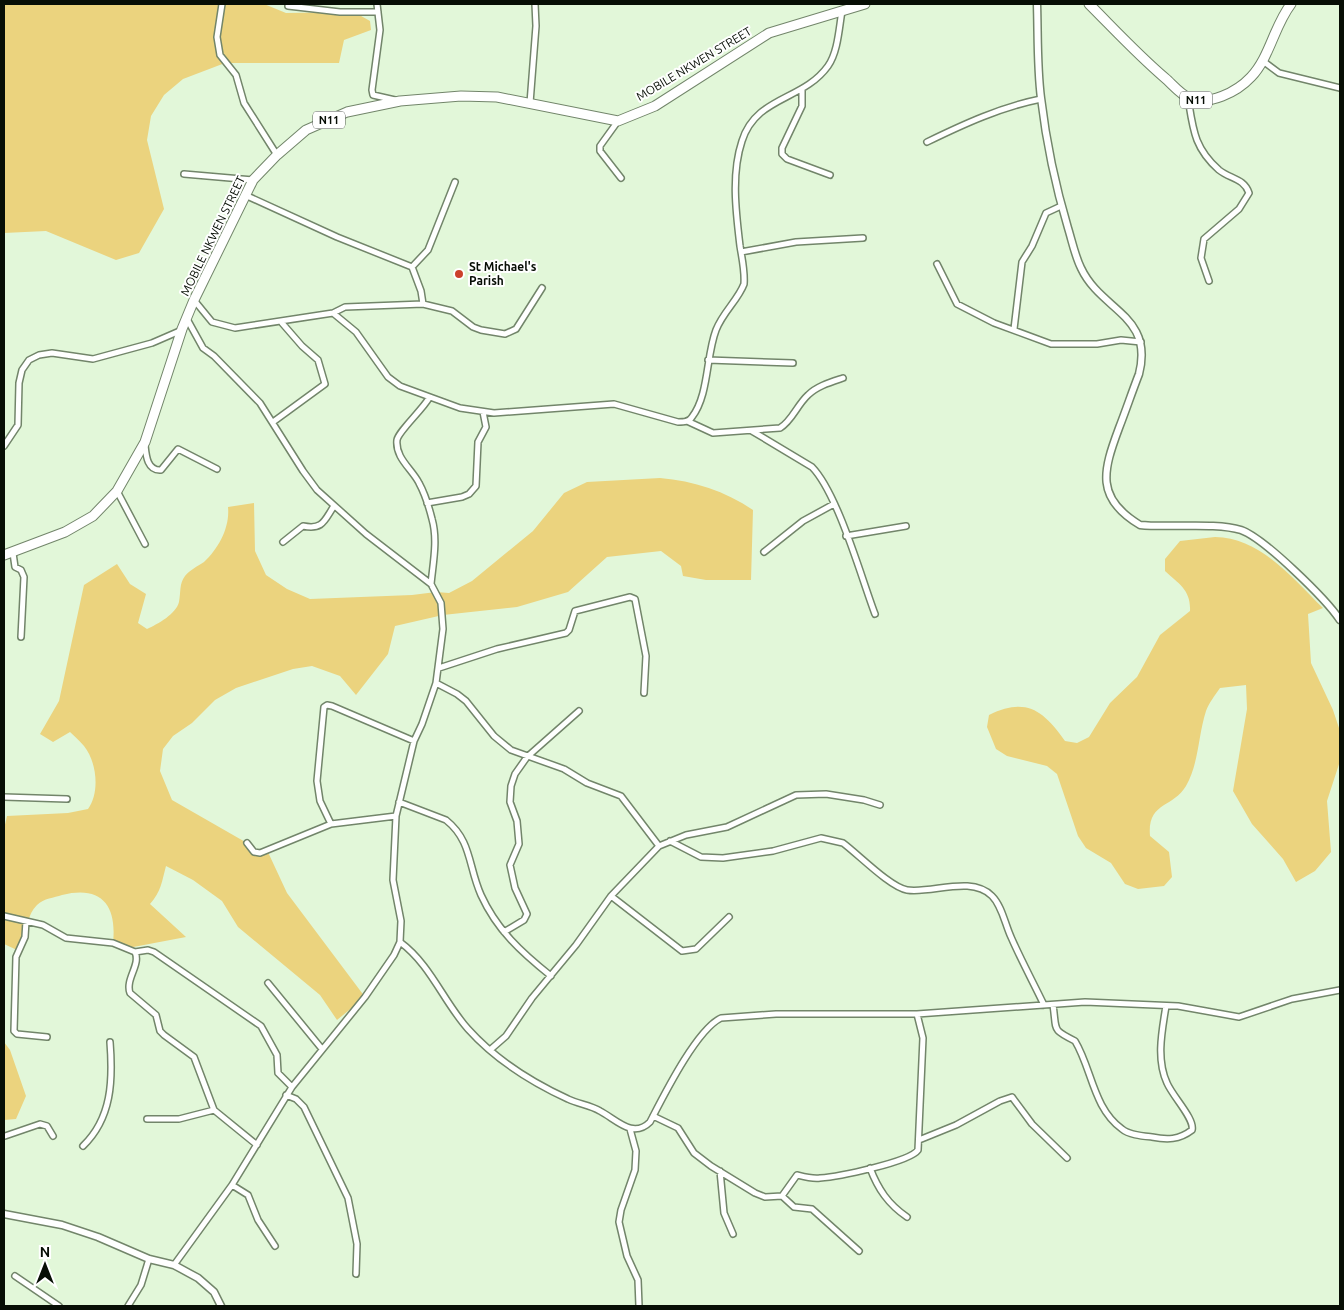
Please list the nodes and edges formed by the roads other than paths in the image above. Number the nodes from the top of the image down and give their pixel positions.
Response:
1 (222, 4) edge
2 (377, 4) edge
3 (535, 4) edge
4 (865, 4) edge
5 (1037, 4) edge
6 (1089, 4) edge
7 (1291, 4) edge
8 (288, 6) dead end
9 (842, 11) junction
10 (378, 12) junction
11 (1263, 61) junction
12 (1340, 88) edge
13 (802, 89) junction
14 (1188, 98) junction
15 (1041, 99) junction
16 (400, 101) junction
17 (530, 103) junction
18 (618, 121) junction
19 (928, 142) dead end
20 (277, 154) junction
21 (184, 174) dead end
22 (830, 175) dead end
23 (621, 178) dead end
24 (253, 180) junction
25 (455, 182) dead end
26 (245, 195) junction
27 (1061, 206) junction
28 (863, 238) dead end
29 (741, 252) junction
30 (937, 264) dead end
31 (412, 268) junction
32 (1209, 281) dead end
33 (542, 288) dead end
34 (194, 300) junction
35 (423, 304) junction
36 (334, 313) junction
37 (188, 319) junction
38 (282, 323) junction
39 (182, 330) junction
40 (1014, 330) junction
41 (1142, 342) junction
42 (708, 360) junction
43 (793, 364) dead end
44 (843, 378) dead end
45 (429, 398) junction
46 (483, 412) junction
47 (273, 422) junction
48 (687, 422) junction
49 (752, 431) junction
50 (145, 442) junction
51 (4, 446) edge
52 (217, 469) dead end
53 (117, 491) junction
54 (427, 502) junction
55 (834, 504) junction
56 (334, 506) junction
57 (906, 526) dead end
58 (846, 536) junction
59 (283, 542) dead end
60 (145, 544) dead end
61 (764, 552) dead end
62 (8, 554) edge
63 (431, 584) junction
64 (875, 614) dead end
65 (1340, 620) edge
66 (21, 637) dead end
67 (439, 668) junction
68 (436, 683) junction
69 (644, 693) dead end
70 (579, 711) dead end
71 (414, 741) junction
72 (528, 757) junction
73 (4, 797) edge
74 (67, 799) dead end
75 (399, 802) junction
76 (880, 805) dead end
77 (396, 816) junction
78 (332, 824) junction
79 (670, 841) junction
80 (247, 843) dead end
81 (659, 846) junction
82 (612, 896) junction
83 (4, 916) edge
84 (729, 918) dead end
85 (26, 921) junction
86 (504, 932) junction
87 (400, 942) junction
88 (135, 952) junction
89 (551, 976) junction
90 (268, 983) dead end
91 (1340, 990) edge
92 (1053, 1005) junction
93 (1044, 1006) junction
94 (1166, 1006) junction
95 (918, 1014) junction
96 (47, 1037) dead end
97 (110, 1042) dead end
98 (322, 1049) junction
99 (490, 1050) junction
100 (292, 1087) junction
101 (286, 1095) junction
102 (214, 1110) junction
103 (653, 1116) junction
104 (147, 1119) dead end
105 (630, 1129) junction
106 (5, 1136) dead end
107 (53, 1136) dead end
108 (918, 1140) junction
109 (257, 1145) junction
110 (83, 1146) dead end
111 (1067, 1158) dead end
112 (870, 1168) junction
113 (720, 1171) junction
114 (232, 1185) junction
115 (782, 1196) junction
116 (4, 1214) edge
117 (907, 1217) dead end
118 (734, 1234) dead end
119 (275, 1246) dead end
120 (859, 1251) dead end
121 (149, 1259) junction
122 (174, 1265) junction
123 (356, 1274) dead end
124 (15, 1276) dead end
125 (59, 1306) edge
126 (128, 1306) edge
127 (221, 1306) edge
128 (639, 1306) edge

1 - 20 street
2 - 10 street
3 - 17 street
4 - 9 highway, MOBILE NKWEN STREET
5 - 15 street
6 - 14 highway, N11
7 - 11 highway, N11
8 - 10 street
9 - 13 street
9 - 18 highway, MOBILE NKWEN STREET
10 - 16 street
11 - 12 street
11 - 14 highway, N11
13 - 22 street
13 - 29 street
14 - 32 street
15 - 19 street
15 - 27 street
16 - 17 highway, MOBILE NKWEN STREET / N11
16 - 20 highway, MOBILE NKWEN STREET / N11
17 - 18 highway, MOBILE NKWEN STREET / N11
18 - 23 street
20 - 24 highway, MOBILE NKWEN STREET / N11
21 - 24 street
24 - 26 highway, MOBILE NKWEN STREET / N11
25 - 31 street
26 - 31 street
26 - 34 highway, MOBILE NKWEN STREET / N11
27 - 40 street
27 - 41 street
28 - 29 street
29 - 42 street
30 - 40 street
31 - 35 street
33 - 35 street
34 - 37 highway, MOBILE NKWEN STREET / N11
34 - 38 street
35 - 36 street
36 - 38 street
36 - 45 street
37 - 39 highway, MOBILE NKWEN STREET / N11
37 - 47 street
38 - 47 street
39 - 50 highway, MOBILE NKWEN STREET / N11
39 - 51 street
40 - 41 street
41 - 65 street
42 - 43 street
42 - 48 street
44 - 49 street
45 - 46 street
45 - 54 street
46 - 48 street
46 - 54 street
47 - 56 street
48 - 49 street
49 - 55 street
50 - 52 street
50 - 53 highway, MOBILE NKWEN STREET / N11
53 - 60 street
53 - 62 highway, MOBILE NKWEN STREET / N11
54 - 63 street
55 - 58 street
55 - 61 street
56 - 59 street
56 - 63 street
57 - 58 street
58 - 64 street
62 - 66 street
63 - 67 street
67 - 68 street
67 - 69 street
68 - 71 street
68 - 72 street
70 - 72 street
71 - 75 street
71 - 78 street
72 - 81 street
72 - 86 street
73 - 74 street
75 - 77 street
75 - 86 street
76 - 79 street
77 - 78 street
77 - 87 street
78 - 80 street
79 - 81 street
79 - 93 street
81 - 82 street
82 - 84 street
82 - 89 street
83 - 85 street
85 - 88 street
85 - 96 street
86 - 89 street
87 - 98 street
87 - 99 street
88 - 100 street
88 - 102 street
89 - 99 street
90 - 98 street
91 - 94 street
92 - 93 street
92 - 94 street
92 - 94 street
93 - 95 street
95 - 103 street
95 - 108 street
97 - 110 street
98 - 100 street
99 - 105 street
100 - 101 street
101 - 109 street
101 - 123 street
102 - 104 street
102 - 109 street
103 - 105 street
103 - 113 street
105 - 128 street
106 - 107 street
108 - 111 street
108 - 112 street
109 - 114 street
112 - 115 street
112 - 117 street
113 - 115 street
113 - 118 street
114 - 119 street
114 - 122 street
115 - 120 street
116 - 121 street
121 - 122 street
121 - 126 street
122 - 127 street
124 - 125 street

